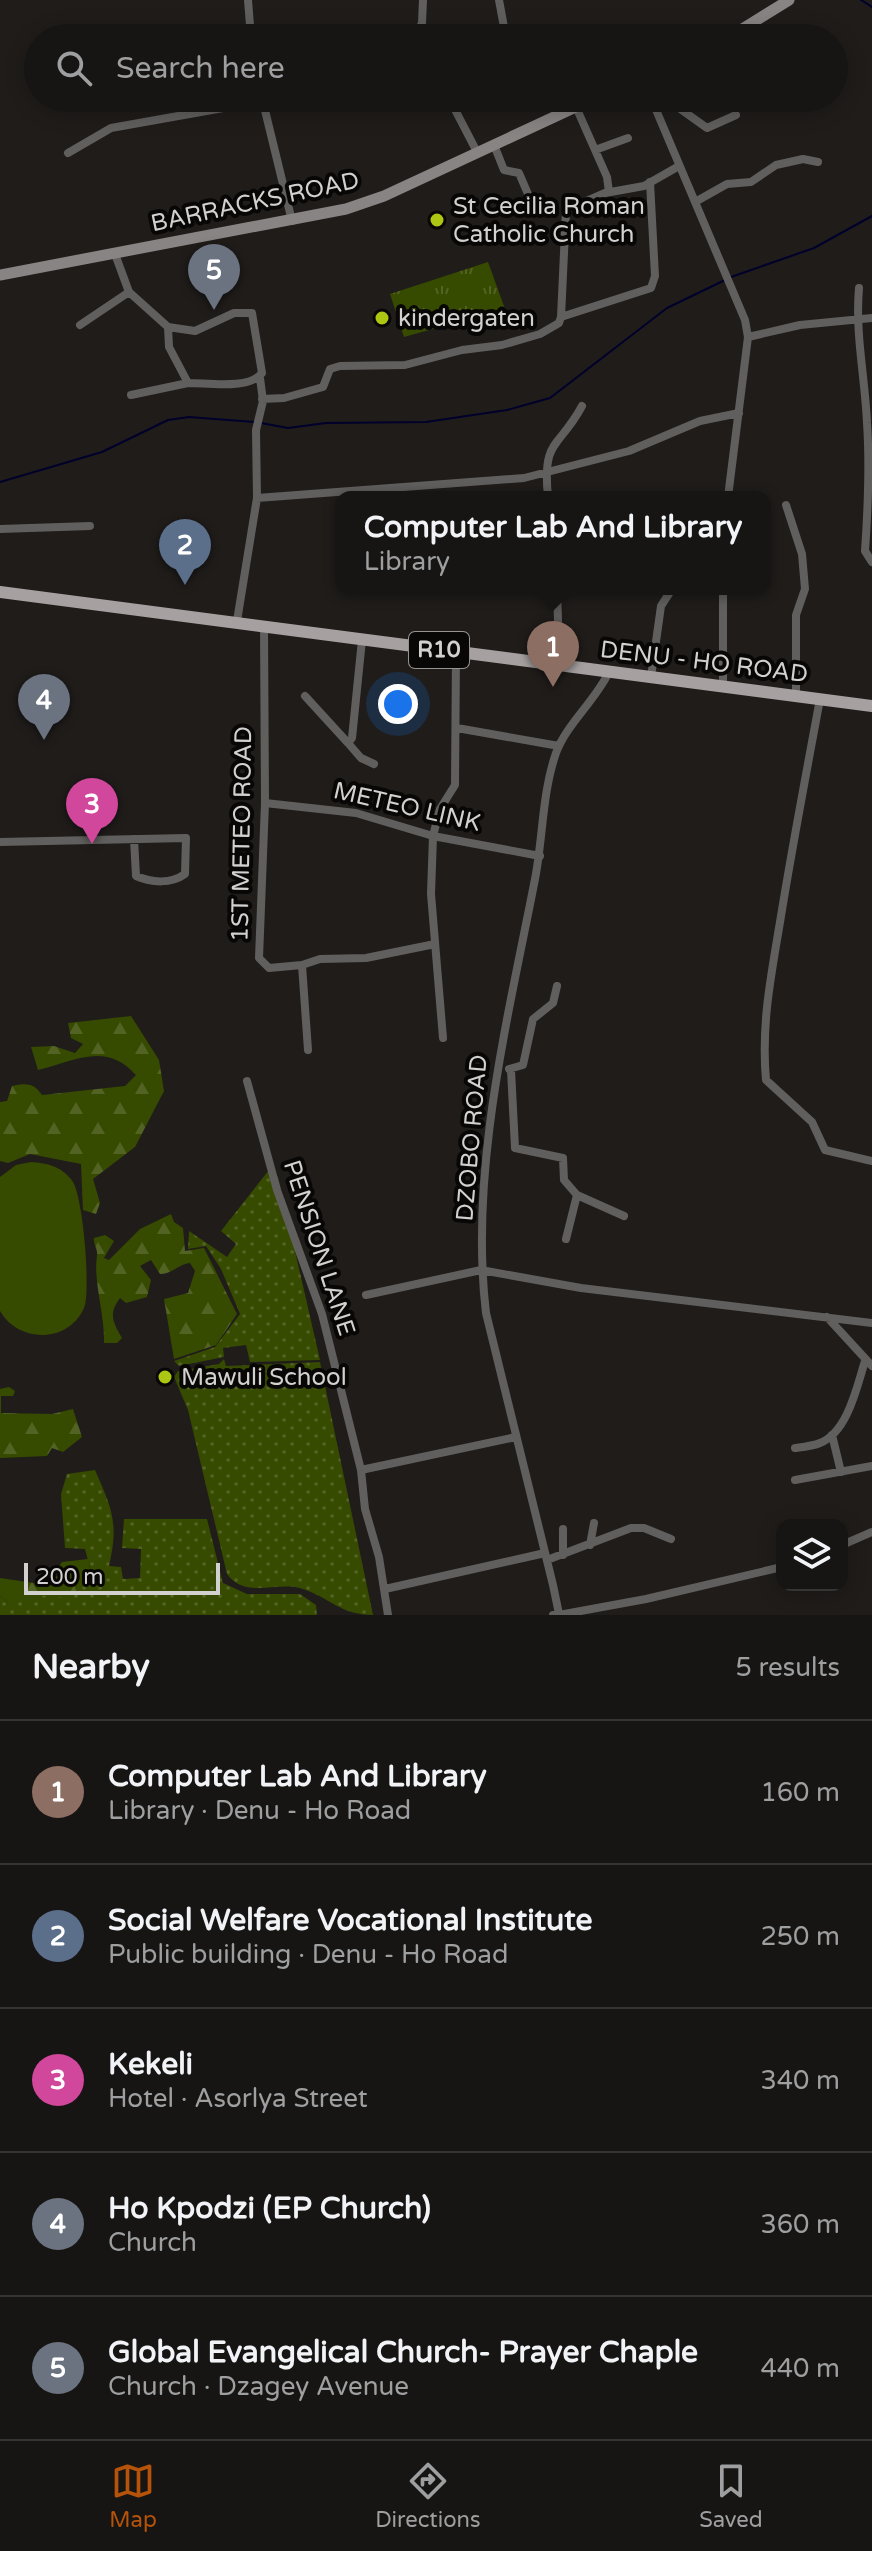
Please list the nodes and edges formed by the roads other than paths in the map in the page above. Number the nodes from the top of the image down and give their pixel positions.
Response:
1 (248, 0) edge
2 (423, 0) edge
3 (499, 0) edge
4 (789, 0) edge
5 (250, 24) edge
6 (422, 24) edge
7 (503, 24) edge
8 (750, 24) edge
9 (194, 112) edge
10 (265, 112) edge
11 (456, 112) edge
12 (565, 112) edge
13 (578, 112) edge
14 (657, 112) edge
15 (685, 112) edge
16 (736, 115) dead end
17 (628, 138) dead end
18 (494, 145) junction
19 (595, 150) junction
20 (477, 152) junction
21 (68, 153) dead end
22 (818, 162) dead end
23 (679, 166) junction
24 (650, 182) junction
25 (609, 192) junction
26 (528, 194) dead end
27 (695, 202) junction
28 (292, 221) junction
29 (115, 254) junction
30 (0, 275) edge
31 (859, 288) dead end
32 (129, 292) junction
33 (561, 317) junction
34 (872, 318) edge
35 (858, 320) junction
36 (80, 325) dead end
37 (168, 327) junction
38 (748, 337) junction
39 (261, 375) junction
40 (188, 383) junction
41 (131, 395) dead end
42 (262, 399) junction
43 (582, 406) dead end
44 (739, 413) junction
45 (545, 473) junction
46 (370, 491) edge
47 (547, 491) edge
48 (729, 491) edge
49 (335, 494) edge
50 (257, 498) junction
51 (786, 505) dead end
52 (871, 506) edge
53 (90, 526) dead end
54 (0, 529) edge
55 (872, 562) edge
56 (2, 590) edge
57 (557, 595) edge
58 (668, 595) edge
59 (723, 595) edge
60 (237, 621) junction
61 (264, 625) junction
62 (362, 640) junction
63 (456, 652) junction
64 (552, 664) junction
65 (609, 672) junction
66 (651, 677) junction
67 (723, 687) junction
68 (305, 696) dead end
69 (796, 696) junction
70 (820, 699) junction
71 (872, 706) edge
72 (457, 728) junction
73 (348, 743) junction
74 (559, 746) junction
75 (374, 764) dead end
76 (265, 803) junction
77 (433, 836) junction
78 (134, 839) junction
79 (0, 842) edge
80 (540, 856) junction
81 (435, 944) junction
82 (302, 965) junction
83 (557, 986) dead end
84 (443, 1038) dead end
85 (308, 1050) dead end
86 (499, 1068) junction
87 (511, 1070) junction
88 (247, 1081) dead end
89 (872, 1161) edge
90 (577, 1195) junction
91 (624, 1216) dead end
92 (566, 1239) dead end
93 (481, 1270) junction
94 (366, 1295) dead end
95 (827, 1317) junction
96 (872, 1323) edge
97 (868, 1363) edge
98 (832, 1435) junction
99 (516, 1437) junction
100 (795, 1448) dead end
101 (872, 1466) edge
102 (361, 1470) junction
103 (841, 1472) junction
104 (795, 1480) dead end
105 (594, 1523) dead end
106 (563, 1529) dead end
107 (872, 1532) edge
108 (671, 1539) dead end
109 (848, 1542) edge
110 (590, 1545) junction
111 (563, 1555) junction
112 (546, 1556) junction
113 (776, 1568) edge
114 (385, 1589) junction
115 (621, 1603) junction
116 (388, 1615) edge
117 (557, 1615) edge
118 (625, 1615) edge

1 - 5 street
2 - 6 street
3 - 7 street
4 - 8 street
9 - 21 street
10 - 28 street
11 - 20 street
12 - 18 street, BARRACKS ROAD
13 - 19 street
14 - 23 street
15 - 16 street
17 - 19 street
18 - 20 street, BARRACKS ROAD
18 - 26 street
19 - 25 street
20 - 28 street, BARRACKS ROAD
22 - 27 street
23 - 24 street
23 - 27 street
24 - 25 street
24 - 33 street
25 - 33 street
27 - 38 street
28 - 29 street, BARRACKS ROAD
29 - 30 street, BARRACKS ROAD
29 - 32 street
31 - 35 street
32 - 36 street
32 - 37 street
33 - 42 street
34 - 35 street
35 - 38 street
35 - 52 street
37 - 39 street
37 - 40 street
38 - 44 street
39 - 40 street
39 - 42 street
40 - 41 street
42 - 50 street
43 - 45 street
44 - 45 street
44 - 48 street
45 - 46 street
45 - 47 street
49 - 50 street
50 - 60 street
51 - 69 street
52 - 55 street
53 - 54 street
56 - 60 main road, DENU - HO ROAD / R10
57 - 64 street
58 - 66 street
59 - 67 street
60 - 61 main road, DENU - HO ROAD / R10
61 - 62 main road, DENU - HO ROAD / R10
61 - 76 street, 1ST METEO ROAD
62 - 63 main road, DENU - HO ROAD / R10
62 - 73 street
63 - 64 main road, DENU - HO ROAD / R10
63 - 72 street
64 - 65 main road, DENU - HO ROAD / R10
65 - 66 main road, DENU - HO ROAD / R10
65 - 74 street, DZOBO ROAD
66 - 67 main road, DENU - HO ROAD / R10
67 - 69 main road, DENU - HO ROAD / R10
68 - 73 street
69 - 70 main road, DENU - HO ROAD / R10
70 - 71 main road, DENU - HO ROAD / R10
70 - 89 street
72 - 74 street
72 - 77 street
73 - 75 street
74 - 80 street, DZOBO ROAD
76 - 77 street, METEO LINK
76 - 82 street, 1ST METEO ROAD
77 - 80 street, METEO LINK
77 - 81 street
78 - 78 street
78 - 79 street
80 - 86 street, DZOBO ROAD
81 - 82 street
81 - 84 street
82 - 85 street
83 - 87 street
86 - 87 street
86 - 93 street, DZOBO ROAD
87 - 90 street
88 - 102 street, PENSION LANE
90 - 91 street
90 - 92 street
93 - 94 street
93 - 95 street
93 - 99 street, DZOBO ROAD
95 - 96 street
95 - 97 street
97 - 98 street
98 - 100 street
98 - 103 street
99 - 102 street
99 - 112 street, DZOBO ROAD
101 - 103 street
102 - 114 street, PENSION LANE
103 - 104 street
105 - 110 street
106 - 111 street
107 - 109 street
108 - 110 street
110 - 111 street
111 - 112 street
112 - 114 street
112 - 117 street, DZOBO ROAD
113 - 115 street
114 - 116 street, PENSION LANE
115 - 117 street
115 - 118 street

